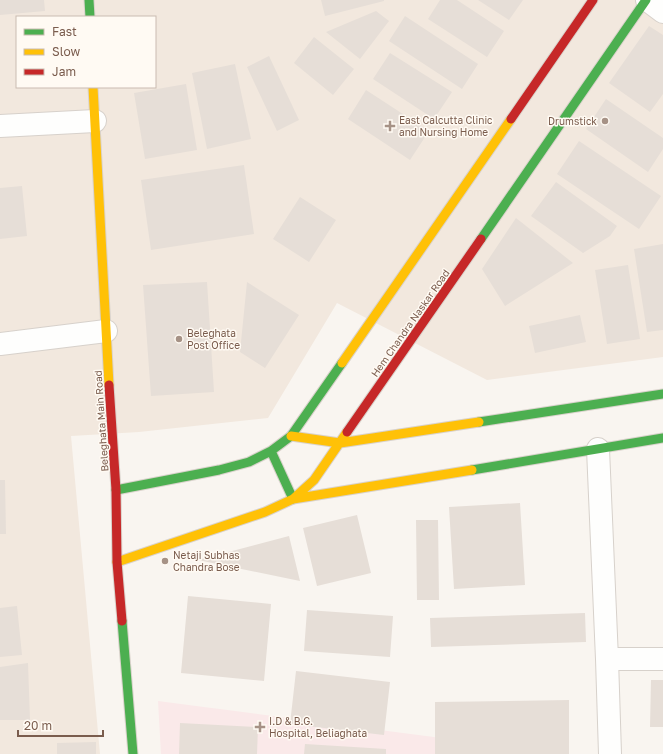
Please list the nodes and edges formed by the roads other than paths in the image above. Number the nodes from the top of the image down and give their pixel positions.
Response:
1 (89, 0) edge
2 (593, 0) edge
3 (646, 0) edge
4 (663, 12) edge
5 (90, 16) edge
6 (93, 88) edge
7 (95, 121) junction
8 (0, 126) edge
9 (106, 331) junction
10 (0, 344) edge
11 (663, 394) edge
12 (291, 436) junction
13 (663, 438) edge
14 (340, 444) junction
15 (598, 449) junction
16 (271, 451) junction
17 (116, 490) junction
18 (293, 499) junction
19 (117, 562) junction
20 (607, 659) junction
21 (663, 659) edge
22 (133, 754) edge
23 (610, 754) edge

1 - 5 main road
2 - 12 main road
3 - 4 street
3 - 14 main road, Hem Chandra Naskar Road
6 - 7 main road, Beleghata Main Road
7 - 8 street
7 - 9 main road, Beleghata Main Road
9 - 10 street
9 - 17 main road, Beleghata Main Road
11 - 14 main road
12 - 14 main road
12 - 16 main road
13 - 15 main road
14 - 18 main road, Hem Chandra Naskar Road
15 - 18 main road
15 - 20 street
16 - 17 main road
16 - 18 main road
17 - 19 main road, Beleghata Main Road
18 - 19 main road, Hem Chandra Naskar Road
19 - 22 main road, Beleghata Main Road
20 - 21 street
20 - 23 street

